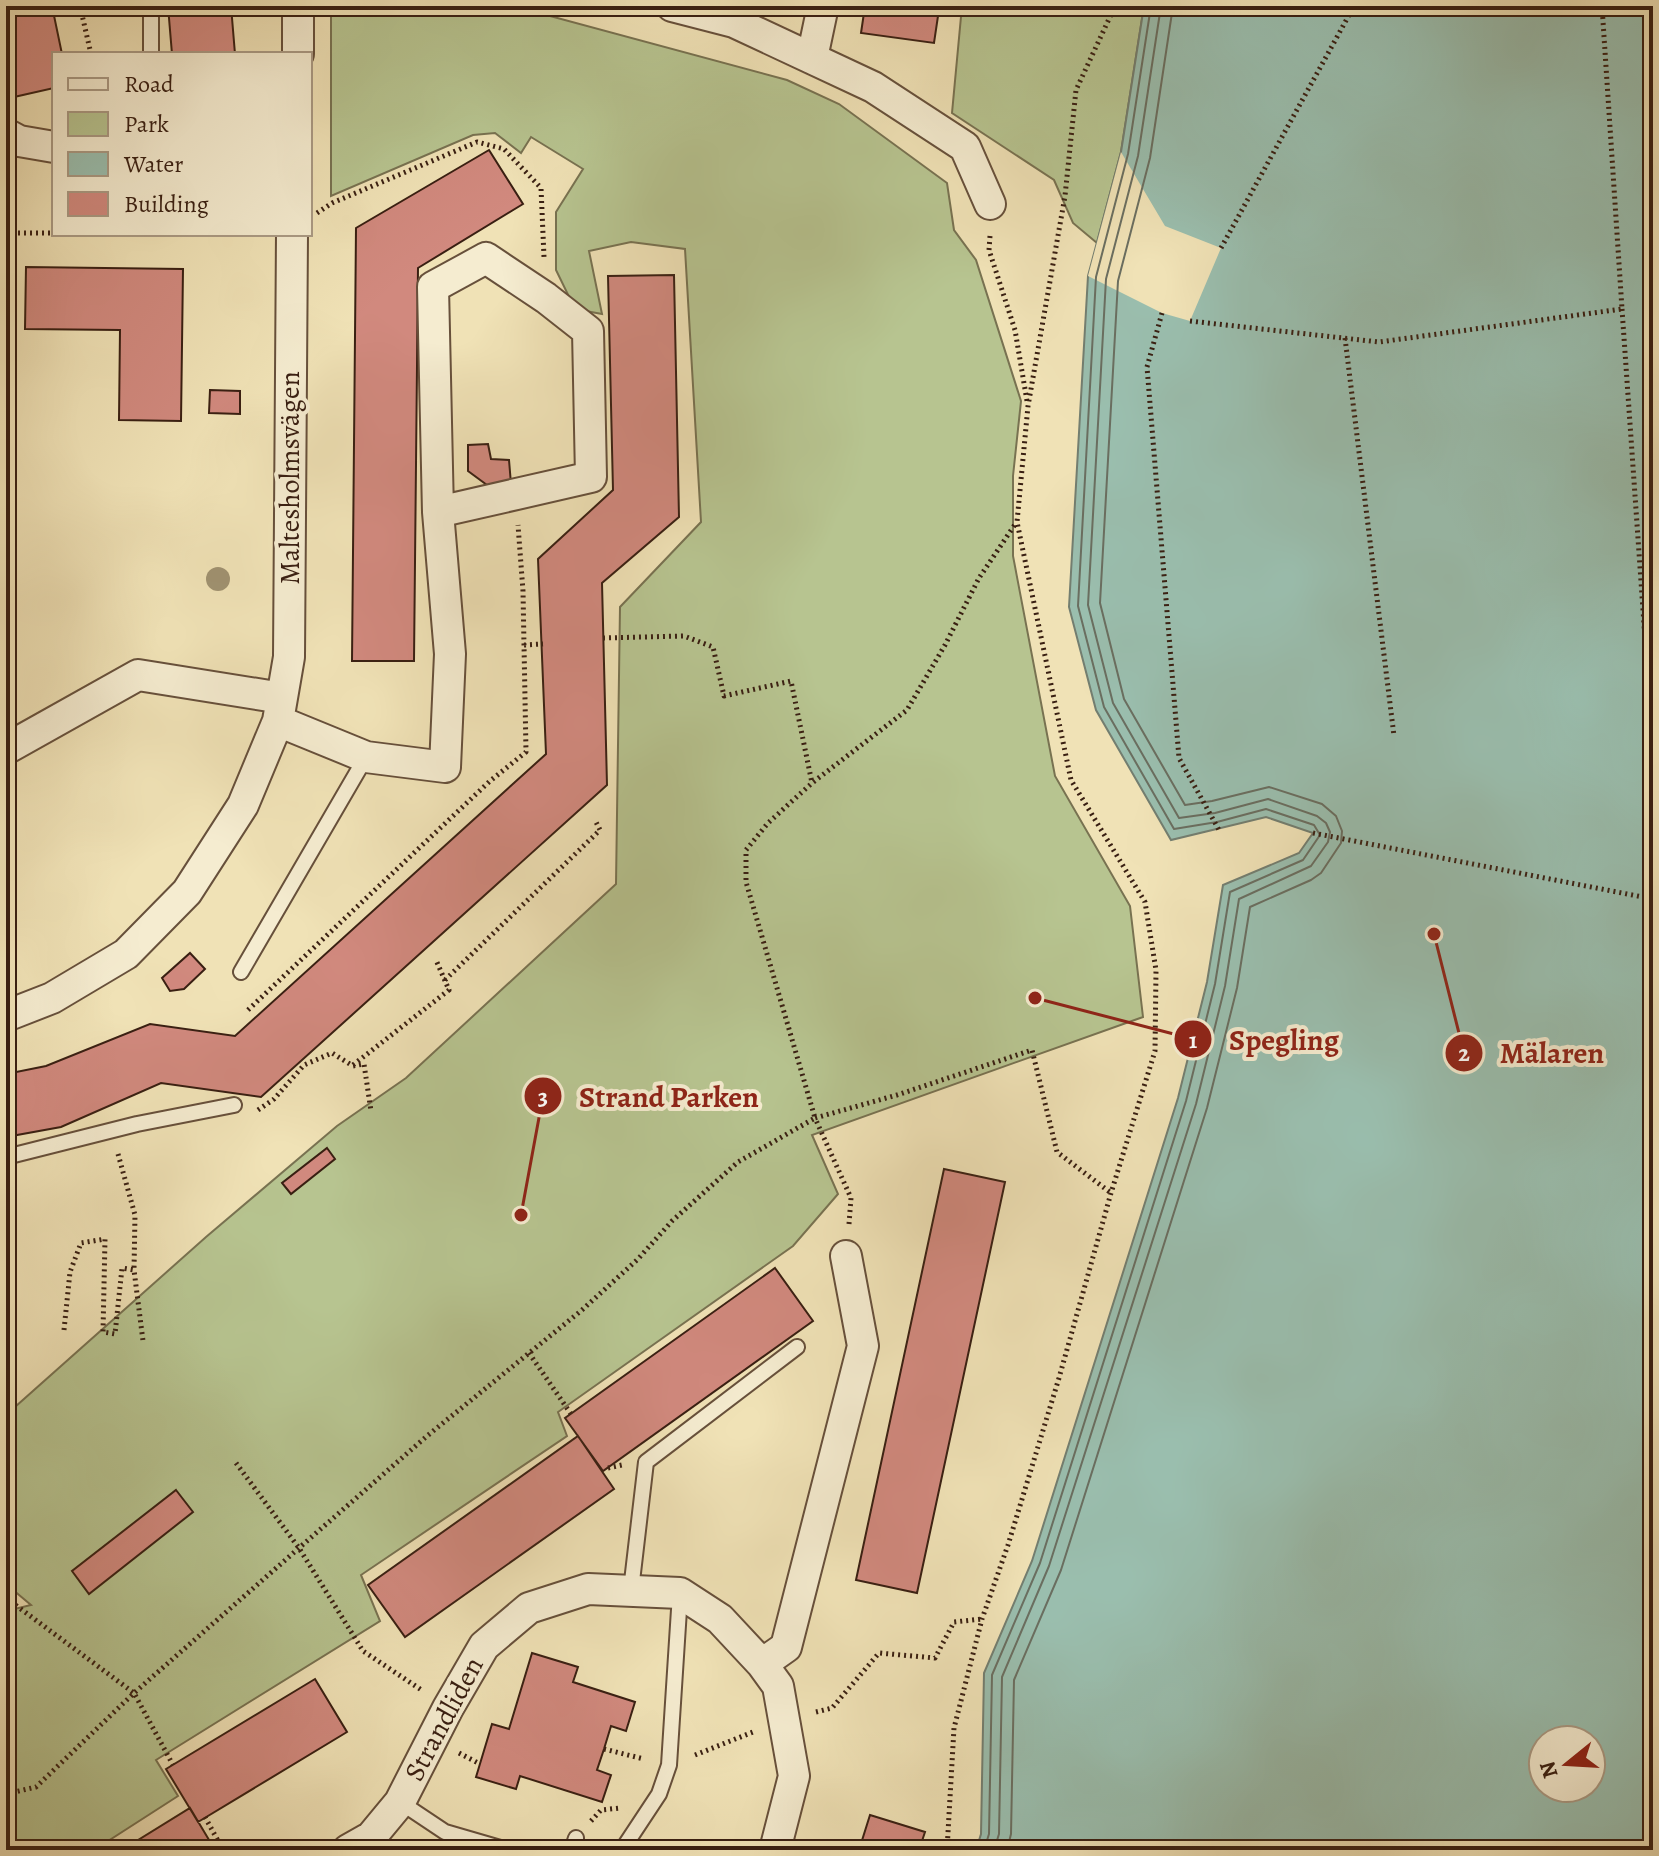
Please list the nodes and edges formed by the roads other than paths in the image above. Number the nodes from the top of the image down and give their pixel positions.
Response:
1 (151, 6) edge
2 (298, 6) edge
3 (672, 6) edge
4 (823, 6) edge
5 (151, 52) edge
6 (298, 52) edge
7 (812, 58) junction
8 (6, 134) edge
9 (52, 147) edge
10 (990, 204) road end
11 (292, 236) edge
12 (438, 512) junction
13 (280, 709) junction
14 (6, 749) edge
15 (366, 757) junction
16 (241, 972) dead end
17 (6, 1016) edge
18 (234, 1105) road end
19 (6, 1157) edge
20 (846, 1256) road end
21 (797, 1347) dead end
22 (631, 1590) junction
23 (680, 1593) junction
24 (762, 1664) junction
25 (400, 1802) junction
26 (348, 1850) edge
27 (507, 1850) edge
28 (622, 1850) edge
29 (775, 1850) edge

1 - 5 lane
2 - 6 street
3 - 7 street
4 - 7 street
7 - 10 street
8 - 9 street
11 - 13 street, Maltesholmsvägen
12 - 12 street
12 - 15 street
13 - 14 street
13 - 15 street
13 - 17 street, Maltesholmsvägen
15 - 16 lane
18 - 19 lane
20 - 24 street
21 - 22 lane
22 - 23 street, Strandliden
22 - 25 street, Strandliden
23 - 24 street, Strandliden
23 - 28 lane
24 - 29 street, Strandliden
25 - 26 street, Strandliden
25 - 27 lane

